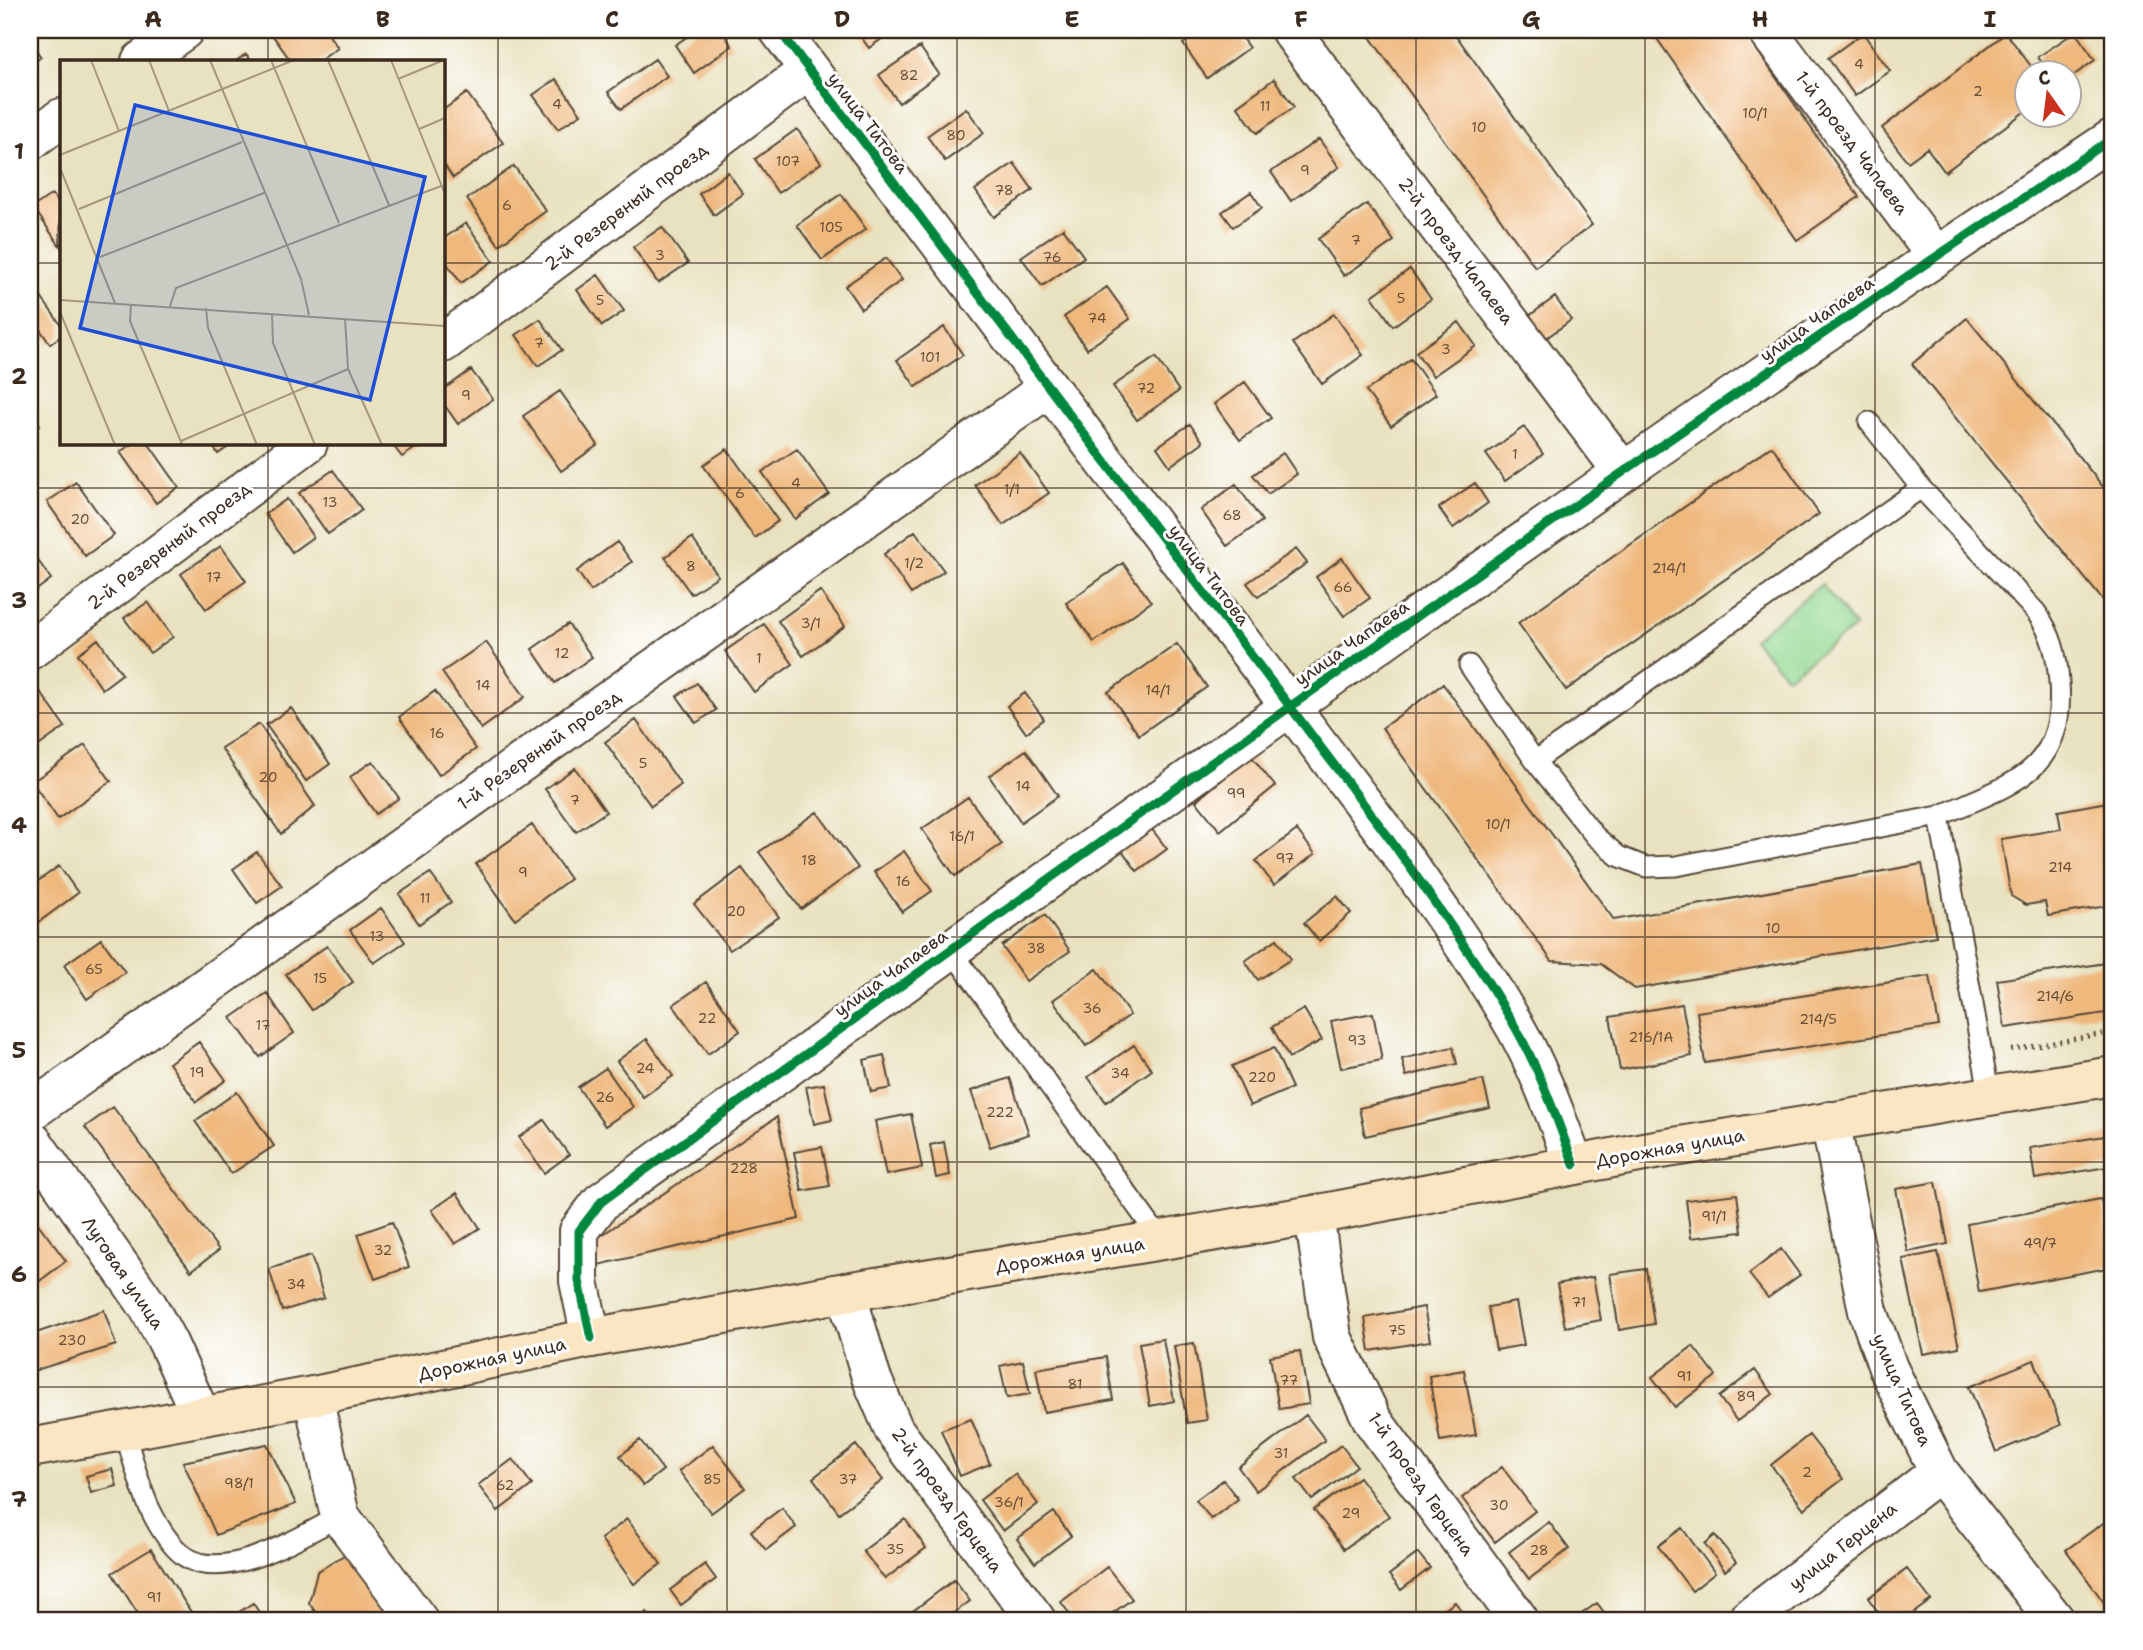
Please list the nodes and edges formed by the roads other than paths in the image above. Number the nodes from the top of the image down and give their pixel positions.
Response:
1 (184, 30) edge
2 (779, 30) edge
3 (1290, 30) edge
4 (1767, 30) edge
5 (142, 60) edge
6 (808, 71) junction
7 (60, 119) edge
8 (2113, 138) edge
9 (30, 141) edge
10 (1936, 256) junction
11 (444, 342) edge
12 (1048, 388) junction
13 (1869, 422) dead end
14 (307, 444) edge
15 (1623, 472) junction
16 (1921, 488) junction
17 (30, 650) edge
18 (1469, 665) dead end
19 (1289, 706) junction
20 (1535, 761) junction
21 (1939, 816) junction
22 (951, 950) junction
23 (2113, 1076) edge
24 (1990, 1098) junction
25 (30, 1112) edge
26 (1830, 1122) junction
27 (30, 1138) edge
28 (1574, 1164) junction
29 (1314, 1215) junction
30 (1161, 1240) junction
31 (846, 1292) junction
32 (591, 1338) junction
33 (313, 1396) junction
34 (201, 1416) junction
35 (124, 1430) junction
36 (30, 1448) edge
37 (1939, 1472) junction
38 (340, 1516) junction
39 (418, 1620) edge
40 (1036, 1620) edge
41 (1519, 1620) edge
42 (1747, 1620) edge
43 (2055, 1620) edge

1 - 5 street
2 - 6 street, улица Титова
3 - 15 street, 2-й проезд Чапаева
4 - 10 street, 1-й проезд Чапаева
6 - 11 street, 2-й Резервный проезд
6 - 12 street, улица Титова
7 - 9 street
8 - 10 street, улица Чапаева
10 - 15 street, улица Чапаева
12 - 19 street, улица Титова
12 - 25 street, 1-й Резервный проезд
13 - 16 lane
14 - 17 street, 2-й Резервный проезд
15 - 19 street, улица Чапаева
16 - 20 lane
16 - 21 lane
18 - 20 lane
19 - 22 street, улица Чапаева
19 - 28 street, улица Титова
20 - 21 lane
21 - 24 lane
22 - 30 lane
22 - 32 street, улица Чапаева
23 - 24 main road, Дорожная улица
24 - 26 main road, Дорожная улица
26 - 28 main road, Дорожная улица
26 - 37 street, улица Титова
27 - 34 street, Луговая улица
28 - 29 main road, Дорожная улица
29 - 30 main road, Дорожная улица
29 - 41 street, 1-й проезд Герцена
30 - 31 main road, Дорожная улица
31 - 32 main road, Дорожная улица
31 - 40 street, 2-й проезд Герцена
32 - 33 main road, Дорожная улица
33 - 34 main road, Дорожная улица
33 - 38 street
34 - 35 main road, Дорожная улица
35 - 36 main road, Дорожная улица
35 - 38 lane
37 - 42 street, улица Герцена
37 - 43 street, улица Титова
38 - 39 street

